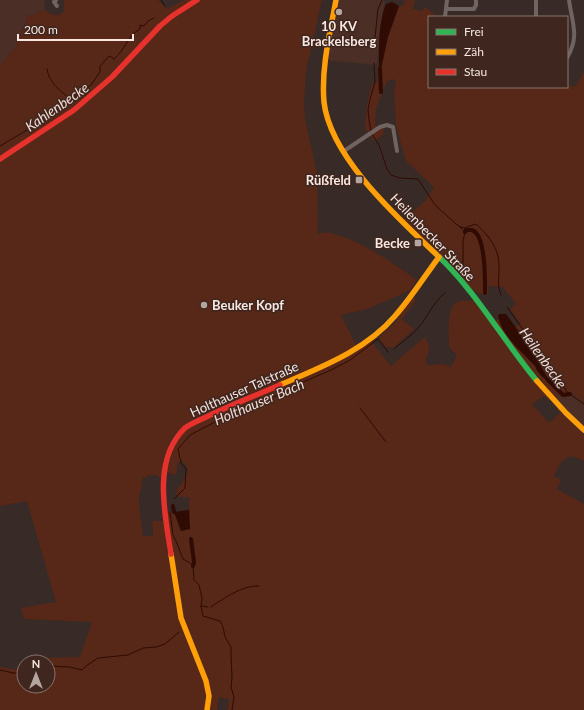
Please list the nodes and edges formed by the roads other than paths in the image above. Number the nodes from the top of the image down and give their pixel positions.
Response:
1 (56, 0) edge
2 (197, 0) edge
3 (336, 0) edge
4 (447, 0) edge
5 (476, 0) edge
6 (536, 0) edge
7 (569, 0) edge
8 (57, 6) dead end
9 (446, 9) junction
10 (445, 16) edge
11 (536, 16) edge
12 (568, 56) edge
13 (344, 151) junction
14 (397, 151) dead end
15 (0, 159) edge
16 (439, 257) junction
17 (584, 430) edge
18 (207, 710) edge

1 - 8 street
2 - 15 street
3 - 13 street, Heilenbecker Straße
4 - 9 street
5 - 9 street
6 - 11 street
7 - 12 street
9 - 10 street
13 - 14 street
13 - 16 street, Heilenbecker Straße
16 - 17 street, Heilenbecker Straße
16 - 18 street, Holthauser Talstraße

